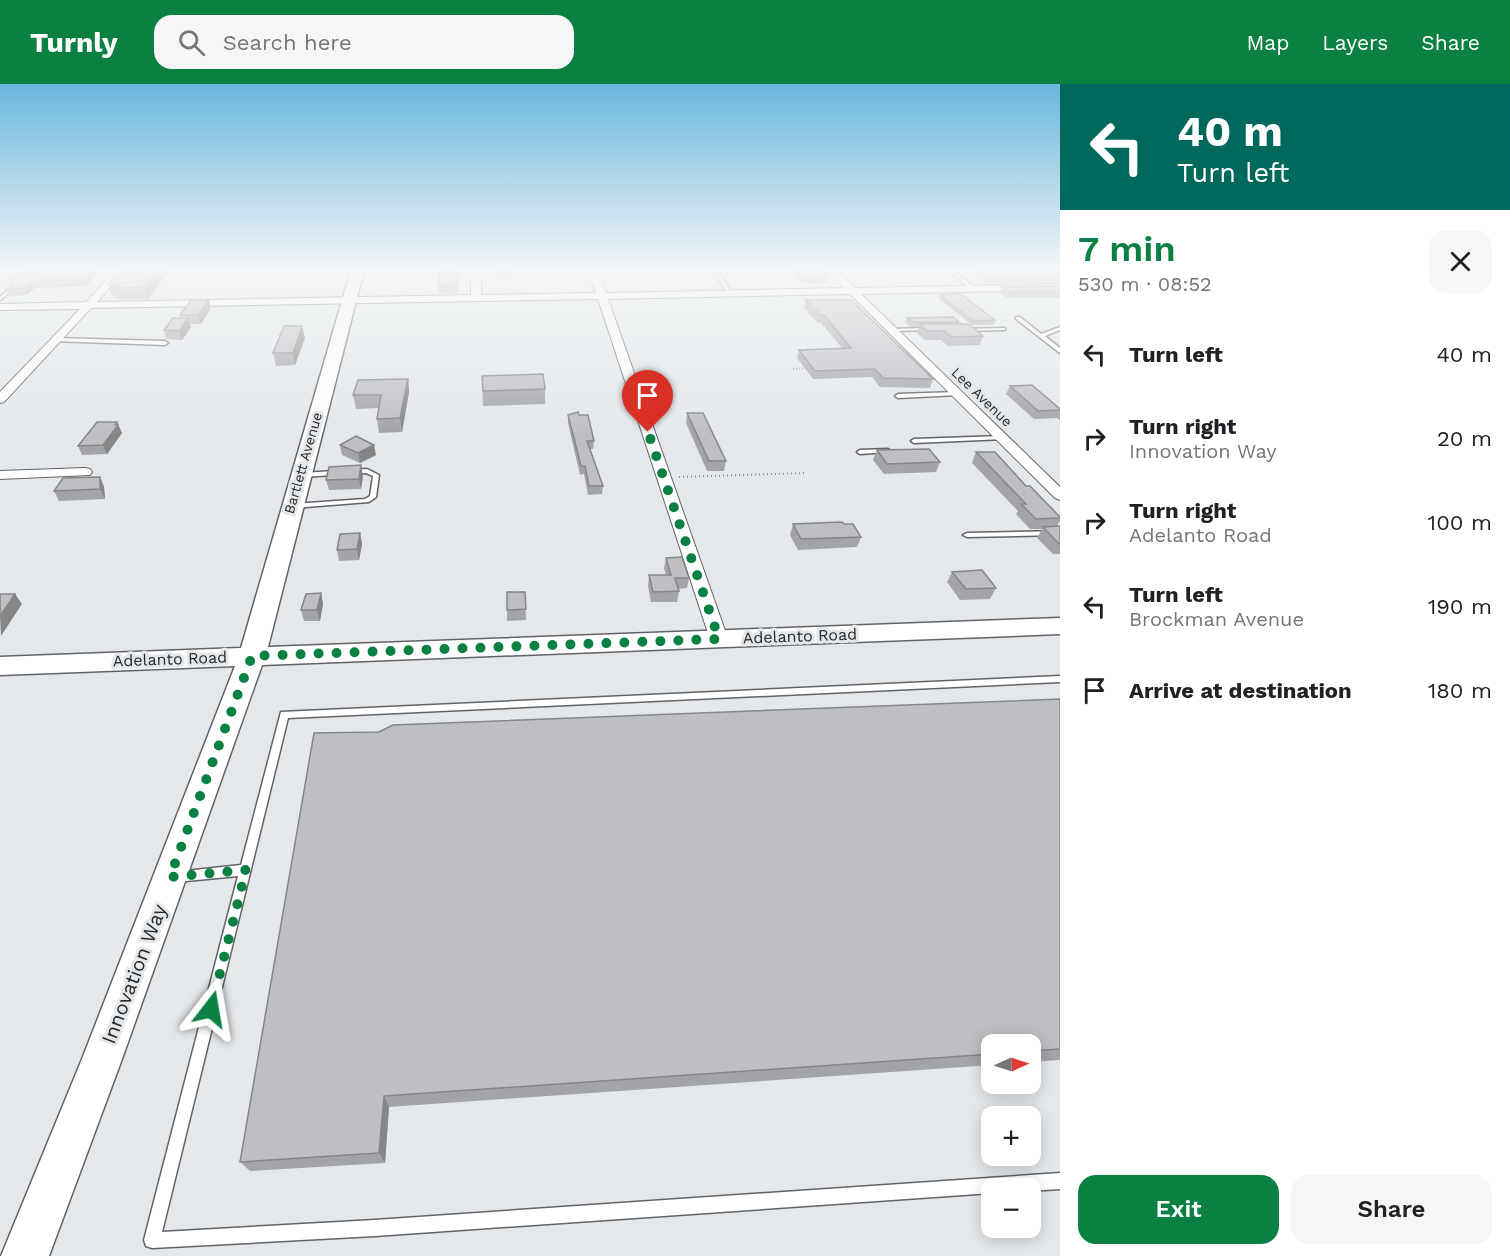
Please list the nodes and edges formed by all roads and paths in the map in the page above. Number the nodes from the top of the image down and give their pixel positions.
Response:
1 (68, 325) edge
2 (341, 325) edge
3 (612, 325) edge
4 (886, 325) edge
5 (1027, 325) edge
6 (1060, 328) edge
7 (936, 329) edge
8 (1004, 329) dead end
9 (891, 330) junction
10 (955, 330) edge
11 (1041, 336) junction
12 (54, 340) junction
13 (165, 344) dead end
14 (1060, 351) edge
15 (816, 368) edge
16 (793, 369) dead end
17 (957, 394) junction
18 (898, 396) dead end
19 (0, 399) edge
20 (1002, 438) junction
21 (900, 451) edge
22 (921, 451) edge
23 (860, 452) dead end
24 (85, 472) dead end
25 (806, 473) dead end
26 (0, 475) edge
27 (300, 475) junction
28 (664, 478) junction
29 (1060, 495) edge
30 (291, 506) junction
31 (1060, 533) edge
32 (967, 535) dead end
33 (1060, 626) edge
34 (719, 639) junction
35 (252, 656) junction
36 (0, 666) edge
37 (1060, 679) edge
38 (246, 870) junction
39 (170, 877) junction
40 (1060, 1181) edge
41 (25, 1256) edge

1 - 12 street
2 - 27 street, Bartlett Avenue
3 - 28 street
4 - 9 street, Lee Avenue
5 - 11 lane
6 - 11 lane
7 - 9 lane
8 - 10 lane
9 - 17 street, Lee Avenue
11 - 14 lane
12 - 13 lane
12 - 19 street
15 - 16 path
17 - 18 lane
17 - 20 street, Lee Avenue
20 - 22 lane
20 - 29 street, Lee Avenue
21 - 23 lane
24 - 26 street
25 - 28 path
27 - 30 street, Bartlett Avenue
27 - 30 lane
28 - 34 street
30 - 35 street, Bartlett Avenue
31 - 32 lane
33 - 34 street, Adelanto Road
34 - 35 street, Adelanto Road
35 - 36 street, Adelanto Road
35 - 39 street, Innovation Way
37 - 38 lane
38 - 39 lane
38 - 40 lane
39 - 41 street, Innovation Way

